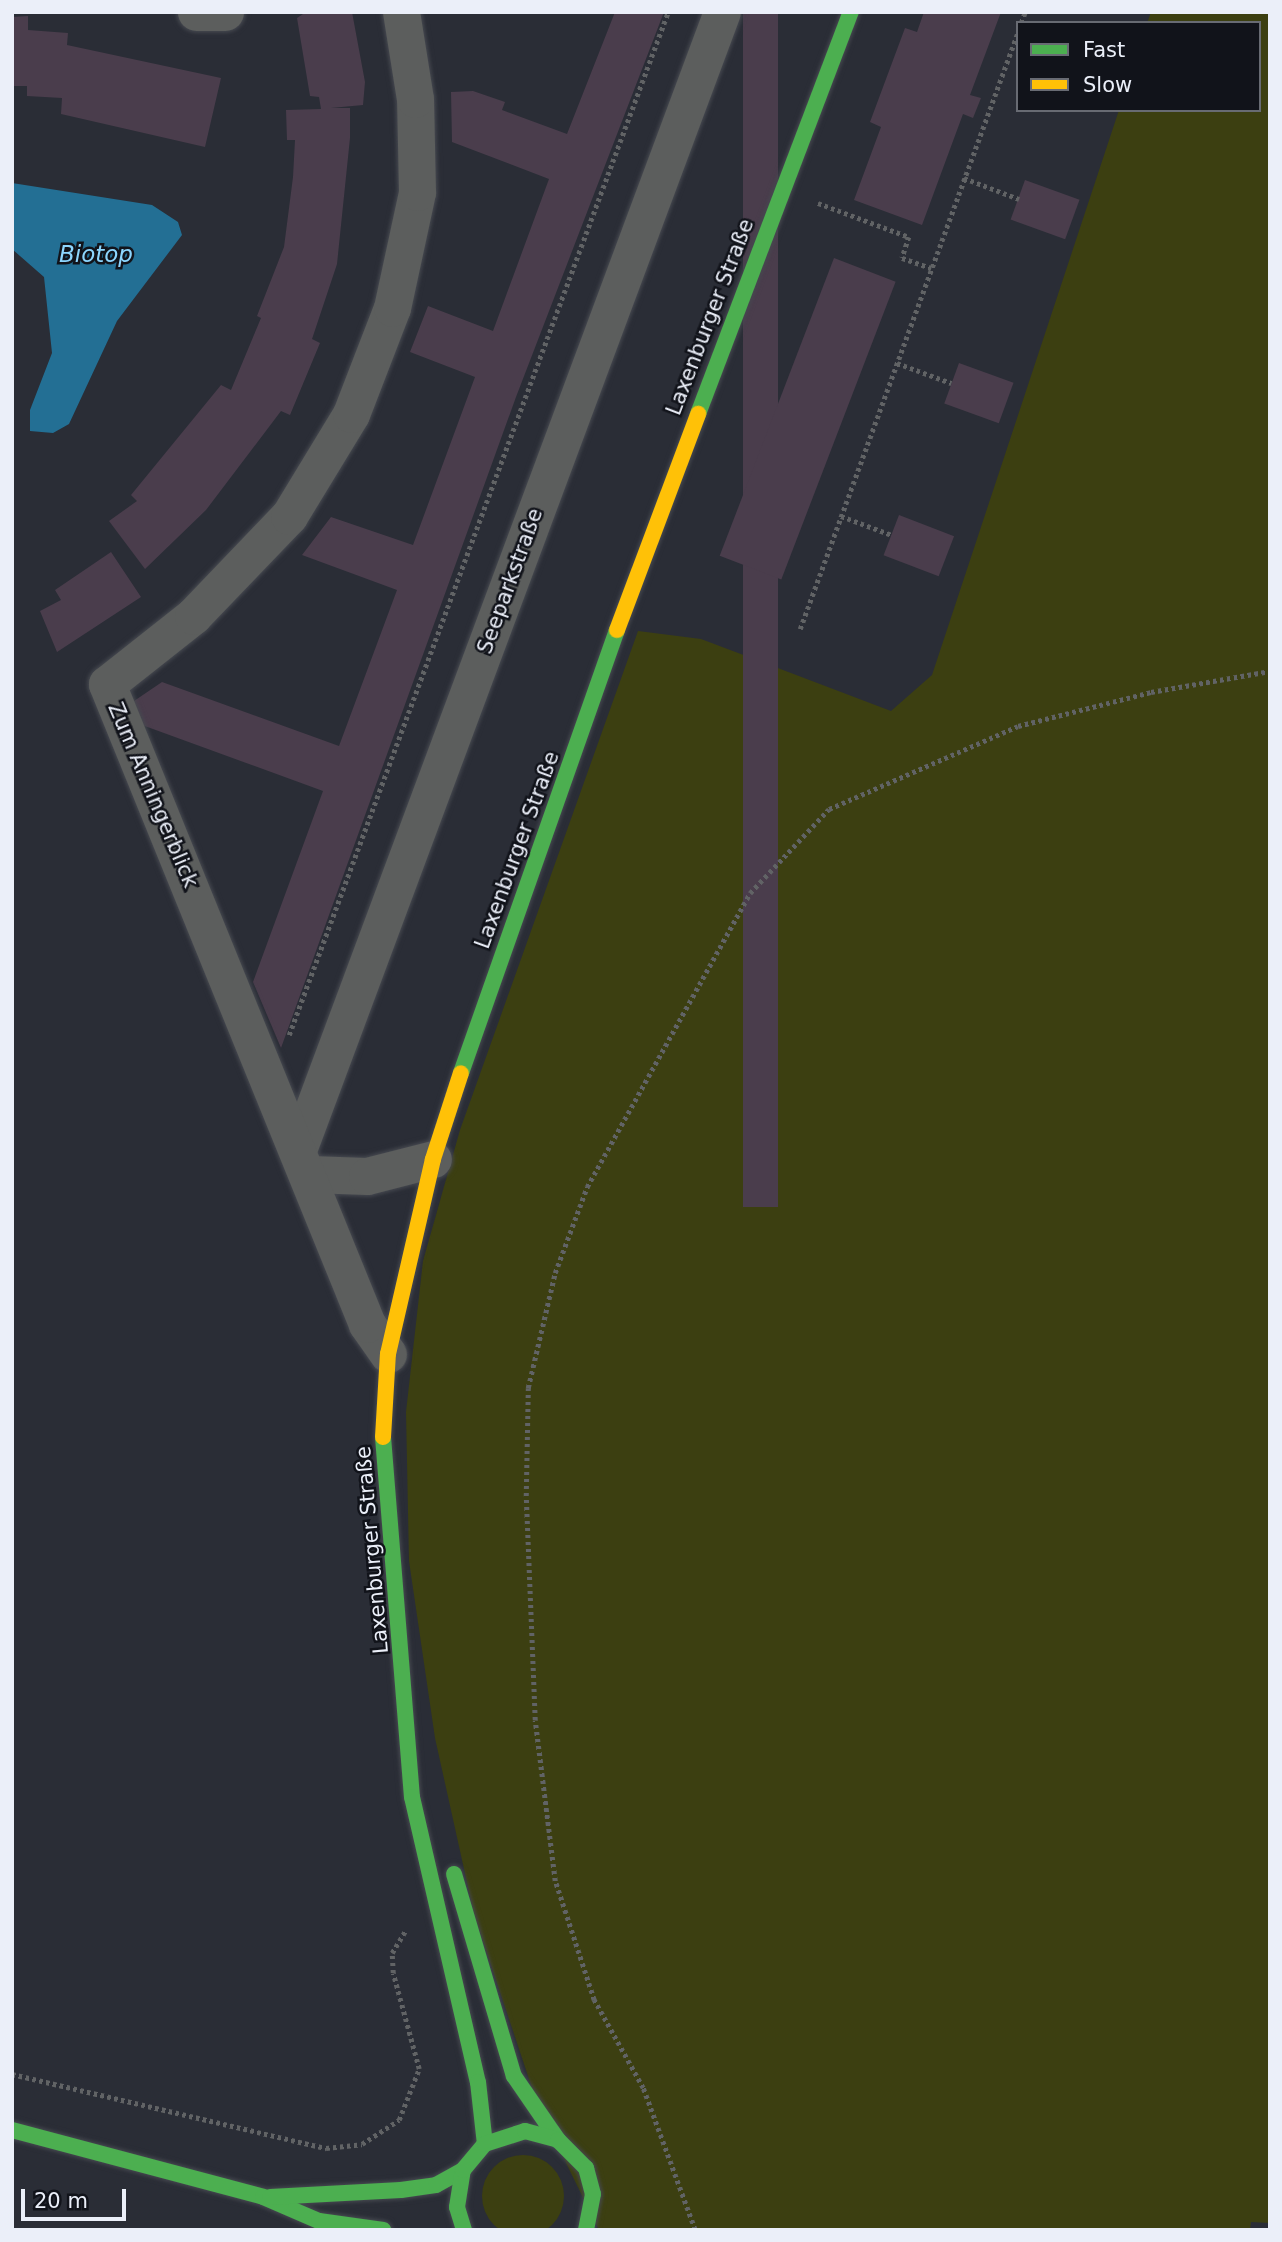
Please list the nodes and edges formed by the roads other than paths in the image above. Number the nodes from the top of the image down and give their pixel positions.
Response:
1 (196, 12) edge
2 (225, 12) edge
3 (401, 12) edge
4 (722, 12) edge
5 (852, 14) edge
6 (433, 1159) junction
7 (304, 1162) junction
8 (388, 1354) junction
9 (411, 1728) junction
10 (430, 1779) dead end
11 (450, 1856) dead end
12 (12, 2130) edge
13 (558, 2140) junction
14 (485, 2144) junction
15 (463, 2170) junction
16 (263, 2197) junction
17 (383, 2230) edge
18 (464, 2230) edge
19 (586, 2230) edge

1 - 2 street
3 - 7 street, Zum Anningerblick
4 - 7 street, Seeparkstraße
5 - 6 main road, Laxenburger Straße
6 - 7 street
6 - 8 main road, Laxenburger Straße
7 - 8 street, Zum Anningerblick
8 - 9 main road, Laxenburger Straße
9 - 10 main road, Laxenburger Straße
9 - 14 main road, Laxenburger Straße
11 - 13 main road
12 - 16 main road
13 - 14 main road
13 - 19 main road
14 - 15 main road
15 - 16 main road
15 - 18 main road
16 - 17 main road

